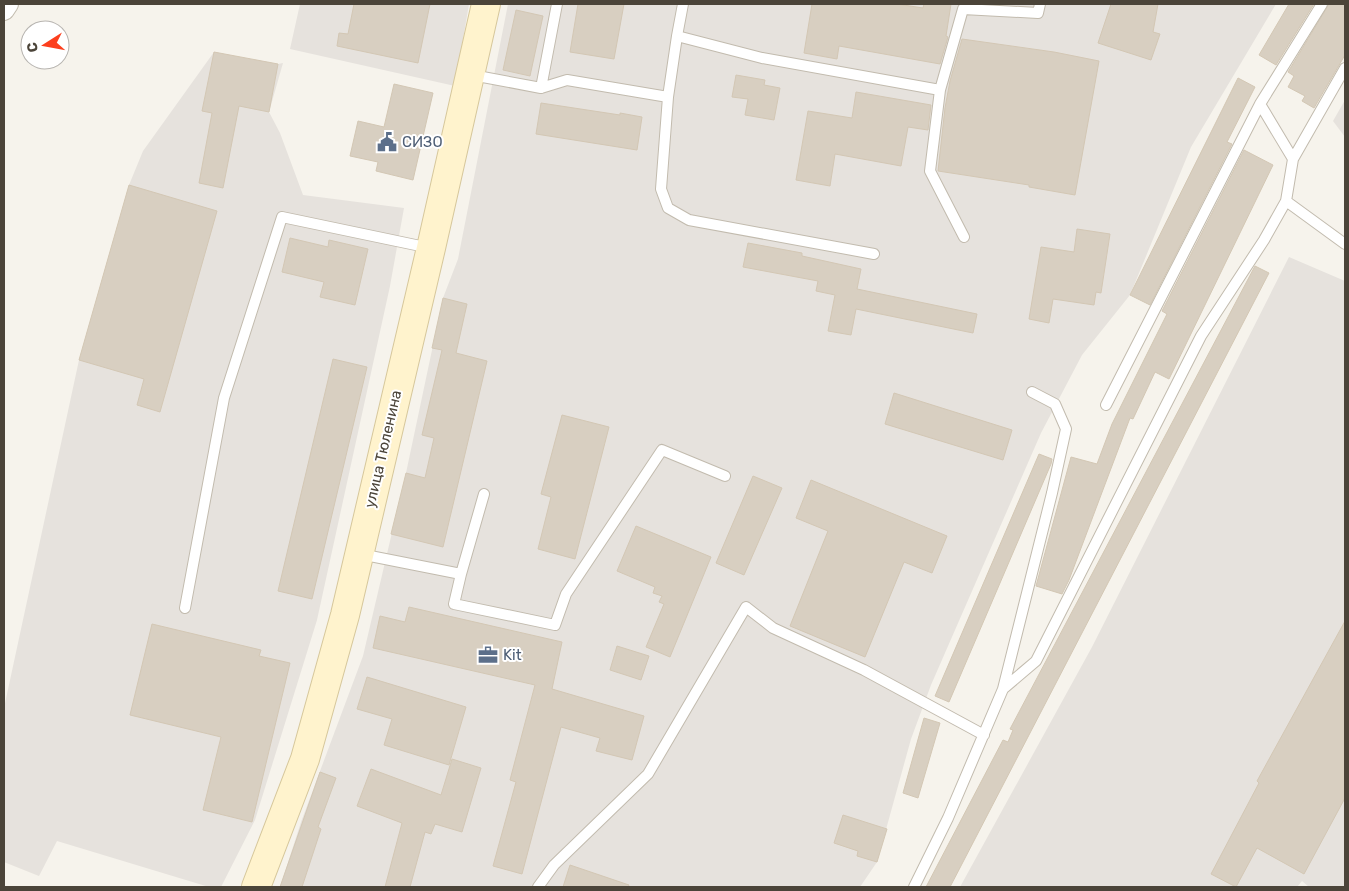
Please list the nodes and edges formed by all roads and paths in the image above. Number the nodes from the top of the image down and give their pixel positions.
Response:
1 (8, 4) edge
2 (486, 4) edge
3 (557, 4) edge
4 (683, 4) edge
5 (1040, 4) edge
6 (1322, 4) edge
7 (4, 10) edge
8 (677, 36) junction
9 (1345, 68) edge
10 (471, 75) junction
11 (541, 88) junction
12 (940, 90) junction
13 (668, 97) junction
14 (1260, 104) junction
15 (1293, 160) junction
16 (1286, 201) junction
17 (964, 237) dead end
18 (1345, 244) edge
19 (431, 248) junction
20 (874, 254) dead end
21 (1032, 392) dead end
22 (1106, 405) dead end
23 (725, 476) dead end
24 (484, 494) dead end
25 (359, 553) junction
26 (461, 574) junction
27 (186, 608) dead end
28 (1003, 689) junction
29 (984, 735) junction
30 (256, 887) edge
31 (538, 887) edge
32 (914, 887) edge

1 - 7 street
2 - 10 main road, улица Тюленина
3 - 11 lane
4 - 8 lane
5 - 12 lane
6 - 14 lane
8 - 12 lane
8 - 13 lane
9 - 15 lane
10 - 11 lane
10 - 19 main road, улица Тюленина
11 - 13 lane
12 - 17 lane
13 - 20 lane
14 - 15 lane
14 - 22 lane
15 - 16 lane
16 - 18 lane
16 - 28 lane
19 - 25 main road, улица Тюленина
19 - 27 lane
21 - 28 lane
23 - 26 lane
24 - 26 lane
25 - 26 lane
25 - 30 main road, улица Тюленина
28 - 29 lane
29 - 31 lane
29 - 32 lane

